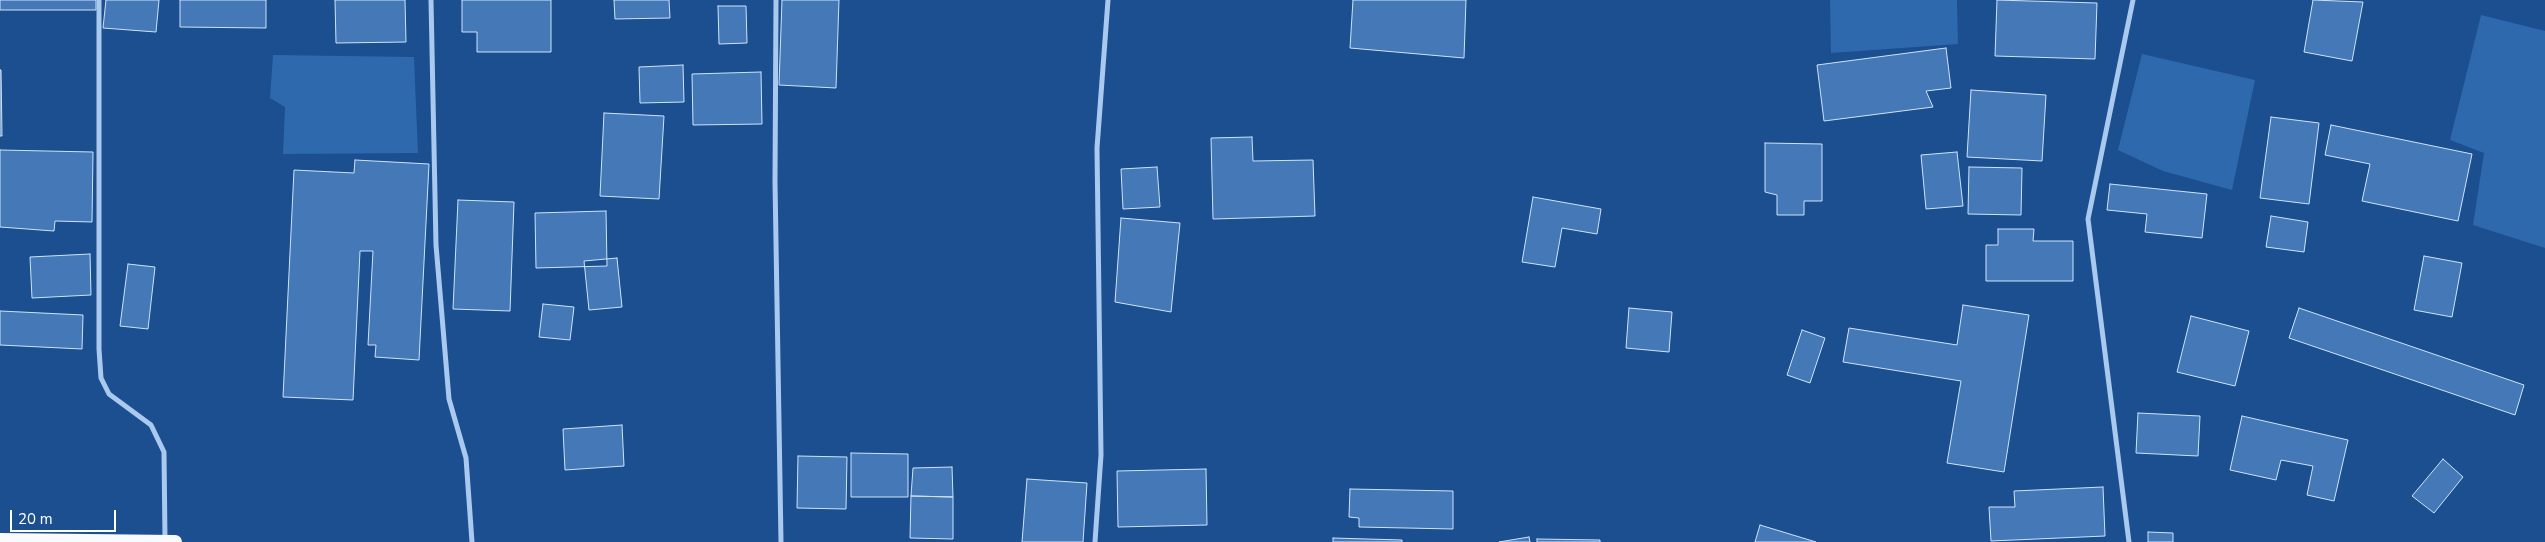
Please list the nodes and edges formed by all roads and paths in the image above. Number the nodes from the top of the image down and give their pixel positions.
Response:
1 (99, 0) edge
2 (431, 0) edge
3 (776, 0) edge
4 (1108, 0) edge
5 (2133, 0) edge
6 (0, 540) edge
7 (170, 541) edge
8 (472, 542) edge
9 (781, 542) edge
10 (1095, 542) edge
11 (2129, 542) edge

1 - 7 street
2 - 8 street
3 - 9 street
4 - 10 street
5 - 11 street
6 - 7 highway

